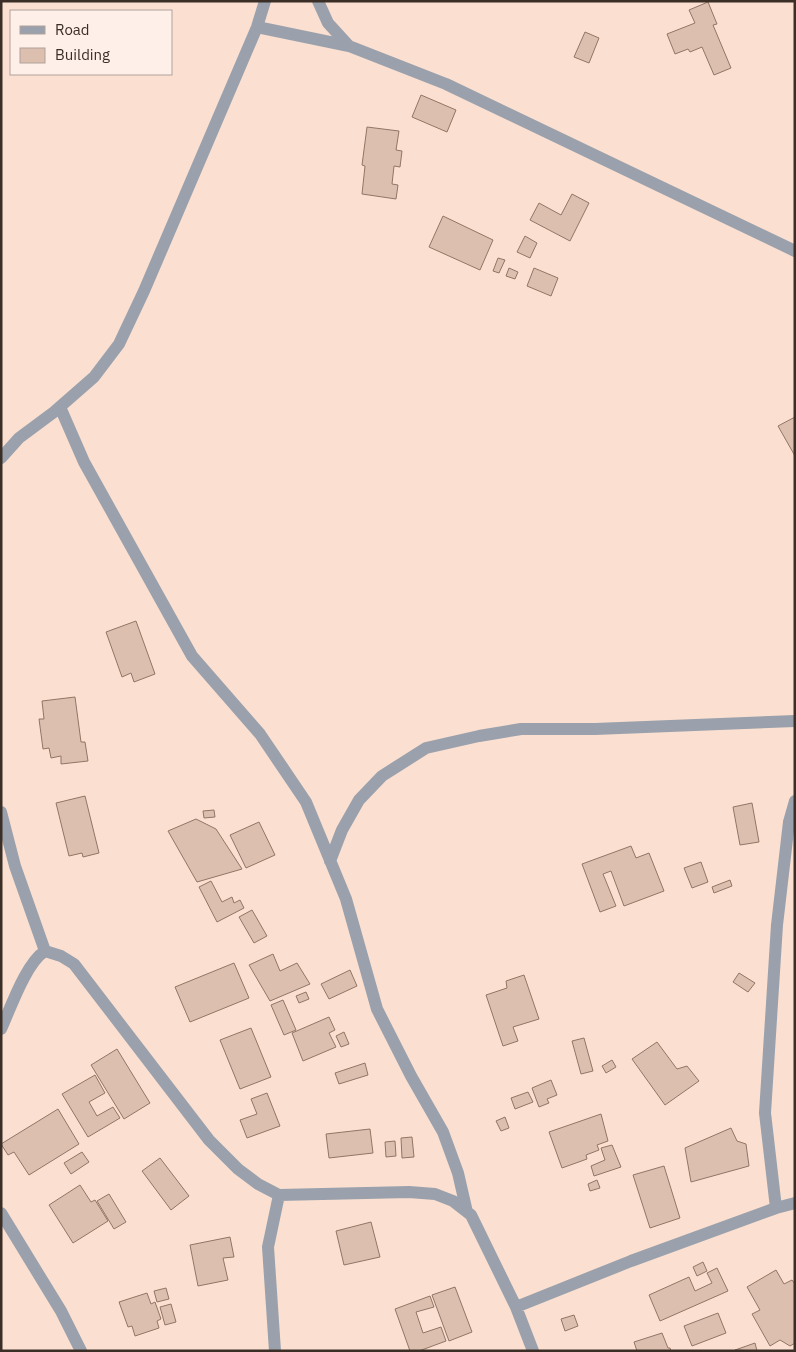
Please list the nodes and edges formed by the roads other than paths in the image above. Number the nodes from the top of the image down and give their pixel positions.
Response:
1 (265, 1) edge
2 (318, 1) edge
3 (257, 27) junction
4 (349, 46) junction
5 (795, 251) edge
6 (60, 407) junction
7 (1, 458) edge
8 (795, 721) edge
9 (795, 801) edge
10 (1, 812) edge
11 (330, 860) junction
12 (45, 951) junction
13 (1, 1029) edge
14 (279, 1195) junction
15 (795, 1203) edge
16 (776, 1208) junction
17 (467, 1212) junction
18 (1, 1213) edge
19 (516, 1307) junction
20 (81, 1351) edge
21 (274, 1351) edge
22 (533, 1351) edge

1 - 3 street
2 - 4 street
3 - 4 street
3 - 6 street
4 - 5 street
6 - 7 street
6 - 11 street
8 - 11 street
9 - 16 street
10 - 12 street
11 - 17 street
12 - 13 street
12 - 14 street
14 - 17 street
14 - 21 street
15 - 16 street
16 - 19 street
17 - 19 street
18 - 20 street
19 - 22 street

